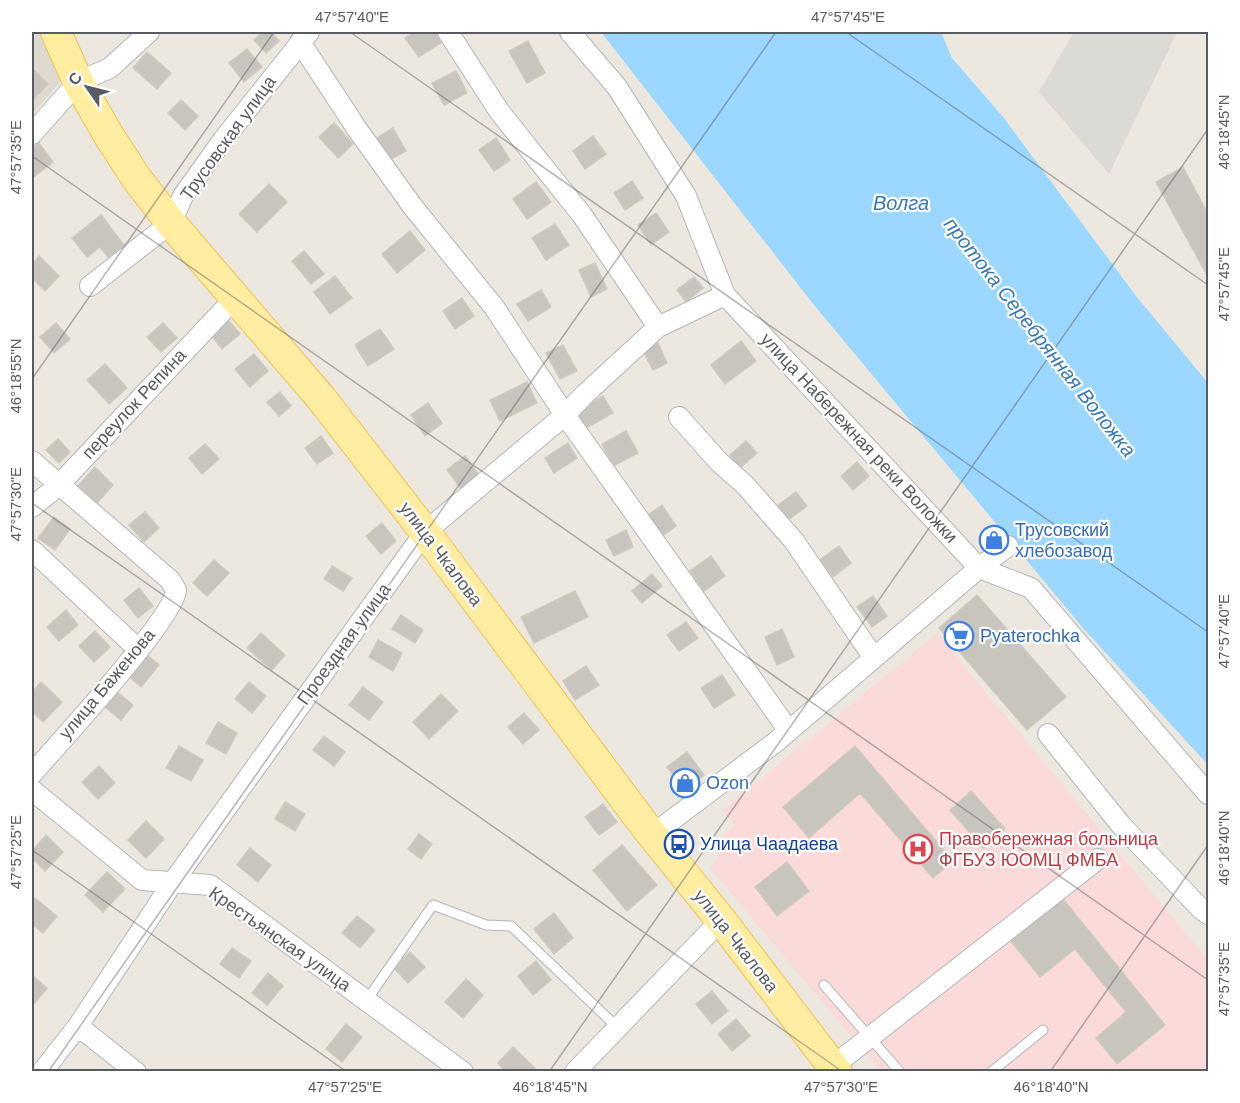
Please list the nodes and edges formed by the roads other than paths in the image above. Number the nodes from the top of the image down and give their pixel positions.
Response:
1 (56, 32) edge
2 (149, 32) edge
3 (448, 32) edge
4 (570, 32) edge
5 (304, 37) edge
6 (78, 82) junction
7 (32, 134) edge
8 (171, 223) junction
9 (90, 286) dead end
10 (725, 295) junction
11 (234, 298) junction
12 (658, 327) junction
13 (565, 415) junction
14 (679, 417) dead end
15 (32, 461) edge
16 (58, 486) junction
17 (32, 507) edge
18 (425, 532) junction
19 (1008, 546) dead end
20 (32, 550) edge
21 (979, 568) junction
22 (139, 650) junction
23 (874, 658) junction
24 (789, 731) junction
25 (1048, 734) dead end
26 (32, 774) edge
27 (32, 790) edge
28 (1209, 794) edge
29 (652, 835) junction
30 (1098, 860) dead end
31 (173, 882) junction
32 (1209, 914) edge
33 (721, 920) junction
34 (824, 985) dead end
35 (366, 1000) junction
36 (78, 1026) junction
37 (617, 1027) junction
38 (1043, 1030) dead end
39 (869, 1036) junction
40 (835, 1069) edge
41 (42, 1071) edge
42 (136, 1071) edge
43 (463, 1071) edge
44 (575, 1071) edge
45 (900, 1071) edge
46 (991, 1071) edge

1 - 6 main road, улица Чкалова
2 - 6 street
3 - 12 street
4 - 10 street, улица Набережная реки Воложки
5 - 8 street, Трусовская улица
5 - 13 street
6 - 7 street
6 - 8 main road, улица Чкалова
8 - 9 street, Трусовская улица
8 - 11 main road, улица Чкалова
10 - 12 street, Проездная улица
10 - 21 street, улица Набережная реки Воложки
11 - 16 street, переулок Репина
11 - 18 main road, улица Чкалова
12 - 13 street, Проездная улица
13 - 18 street, Проездная улица
13 - 24 street
14 - 23 street
15 - 16 street
16 - 17 street, переулок Репина
16 - 22 street, улица Баженова
18 - 29 main road, улица Чкалова
18 - 31 street, Проездная улица
19 - 21 street
20 - 22 street
21 - 23 street
21 - 28 street, улица Набережная реки Воложки
22 - 26 street, улица Баженова
23 - 24 street
24 - 29 street
25 - 32 street
27 - 31 street, Крестьянская улица
29 - 33 main road, улица Чкалова
30 - 39 street
31 - 35 street, Крестьянская улица
31 - 36 street, Проездная улица
33 - 37 street
33 - 40 main road, улица Чкалова
34 - 39 lane
35 - 37 lane
35 - 43 street, Крестьянская улица
36 - 41 street, Проездная улица
36 - 42 street
37 - 44 street
38 - 46 lane
39 - 40 street
39 - 45 lane

